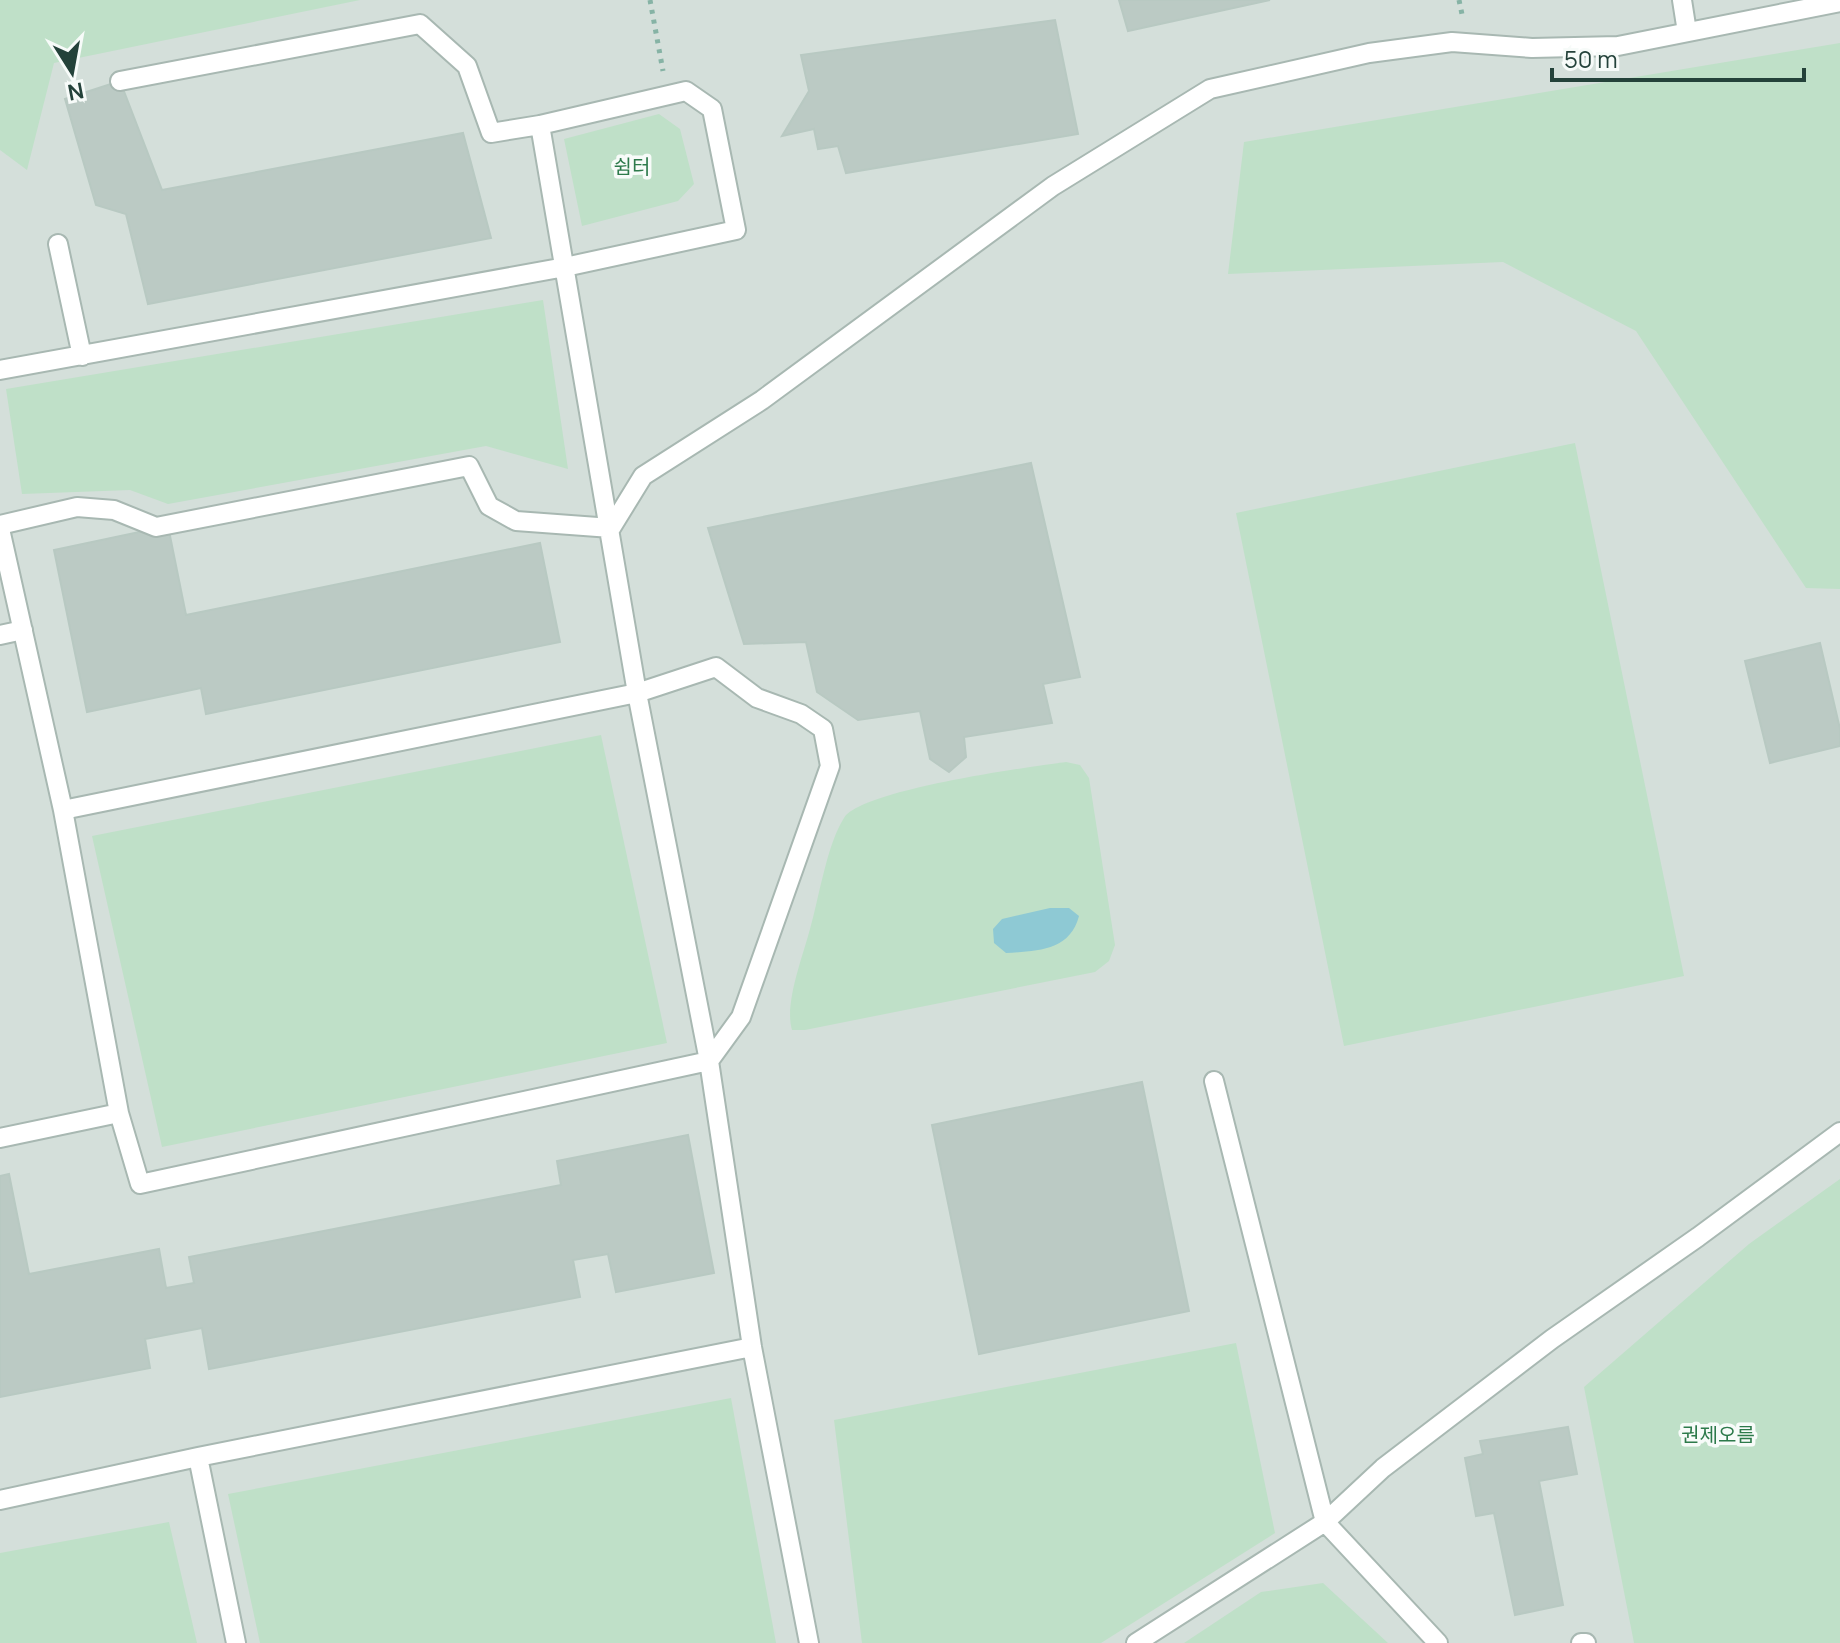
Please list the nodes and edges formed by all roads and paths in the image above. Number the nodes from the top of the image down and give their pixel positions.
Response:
1 (650, 0) edge
2 (1682, 0) edge
3 (1840, 2) edge
4 (1687, 32) junction
5 (120, 81) dead end
6 (668, 96) junction
7 (540, 125) junction
8 (58, 244) dead end
9 (565, 267) junction
10 (82, 356) junction
11 (0, 370) edge
12 (0, 527) edge
13 (611, 528) junction
14 (23, 630) junction
15 (0, 635) edge
16 (637, 693) junction
17 (63, 810) junction
18 (709, 1061) junction
19 (1214, 1081) dead end
20 (119, 1113) junction
21 (1840, 1132) edge
22 (0, 1138) edge
23 (752, 1347) junction
24 (198, 1457) junction
25 (0, 1500) edge
26 (1325, 1522) junction
27 (236, 1643) edge
28 (809, 1643) edge
29 (1136, 1643) edge
30 (1438, 1643) edge

1 - 6 path
2 - 4 lane
3 - 4 lane
4 - 13 lane
5 - 7 lane
6 - 7 lane
6 - 9 lane
7 - 9 lane
8 - 10 lane
9 - 10 lane
9 - 13 lane
10 - 11 lane
12 - 13 lane
12 - 14 lane
13 - 16 lane
14 - 15 lane
14 - 17 lane
16 - 17 lane
16 - 18 lane
16 - 18 lane
17 - 20 lane
18 - 20 lane
18 - 23 lane
19 - 26 lane
20 - 22 lane
21 - 26 lane
23 - 24 lane
23 - 28 lane
24 - 25 lane
24 - 27 lane
26 - 29 lane
26 - 30 lane

